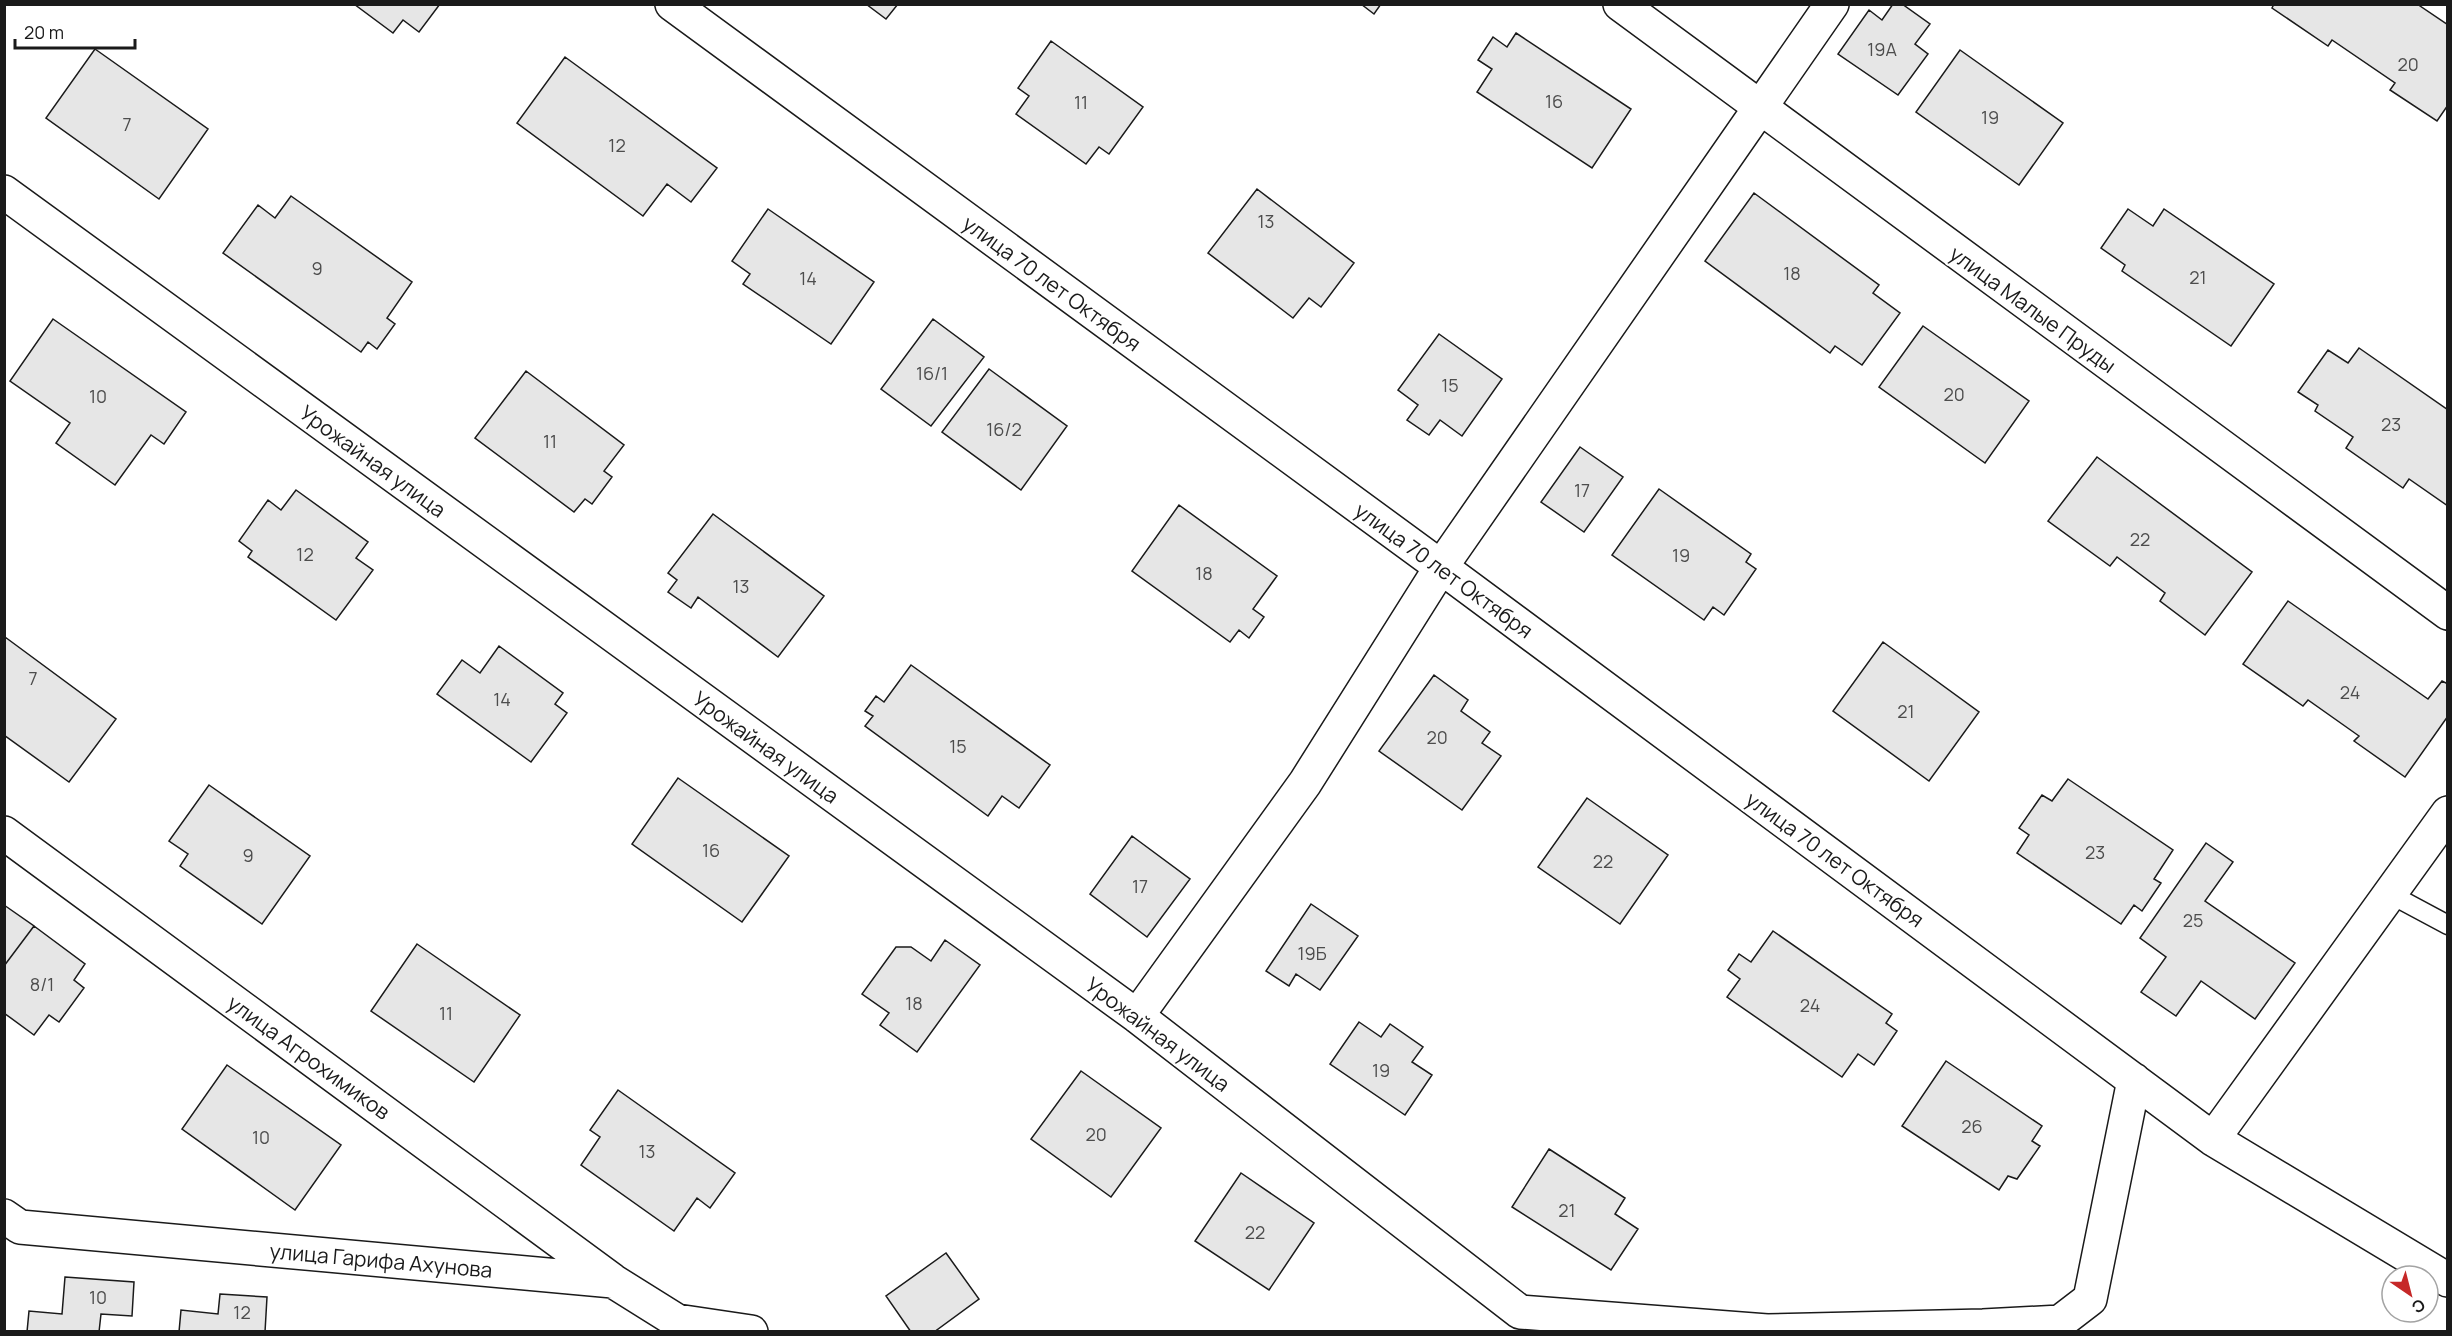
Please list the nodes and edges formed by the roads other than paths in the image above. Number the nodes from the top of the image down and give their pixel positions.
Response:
1 (672, 4) edge
2 (1620, 4) edge
3 (1833, 4) edge
4 (1760, 109) junction
5 (4, 192) edge
6 (1440, 567) junction
7 (2448, 613) edge
8 (2448, 813) edge
9 (4, 833) edge
10 (2390, 894) junction
11 (2448, 925) edge
12 (1137, 1016) junction
13 (2134, 1080) junction
14 (2213, 1139) junction
15 (10, 1223) edge
16 (2448, 1280) edge
17 (613, 1281) junction
18 (676, 1326) edge
19 (1767, 1331) edge
20 (751, 1332) edge

1 - 6 street, улица 70 лет Октября
2 - 4 street, улица Малые Пруды
3 - 4 street
4 - 6 street
4 - 7 street, улица Малые Пруды
5 - 12 street, Урожайная улица
6 - 12 street
6 - 13 street, улица 70 лет Октября
8 - 10 street
9 - 17 street, улица Агрохимиков
10 - 11 lane
10 - 14 street
12 - 19 street, Урожайная улица
13 - 14 street, улица 70 лет Октября
13 - 19 street
14 - 16 street, улица 70 лет Октября
15 - 17 street, улица Гарифа Ахунова
17 - 18 street, улица Гарифа Ахунова
18 - 20 street, улица Гарифа Ахунова

